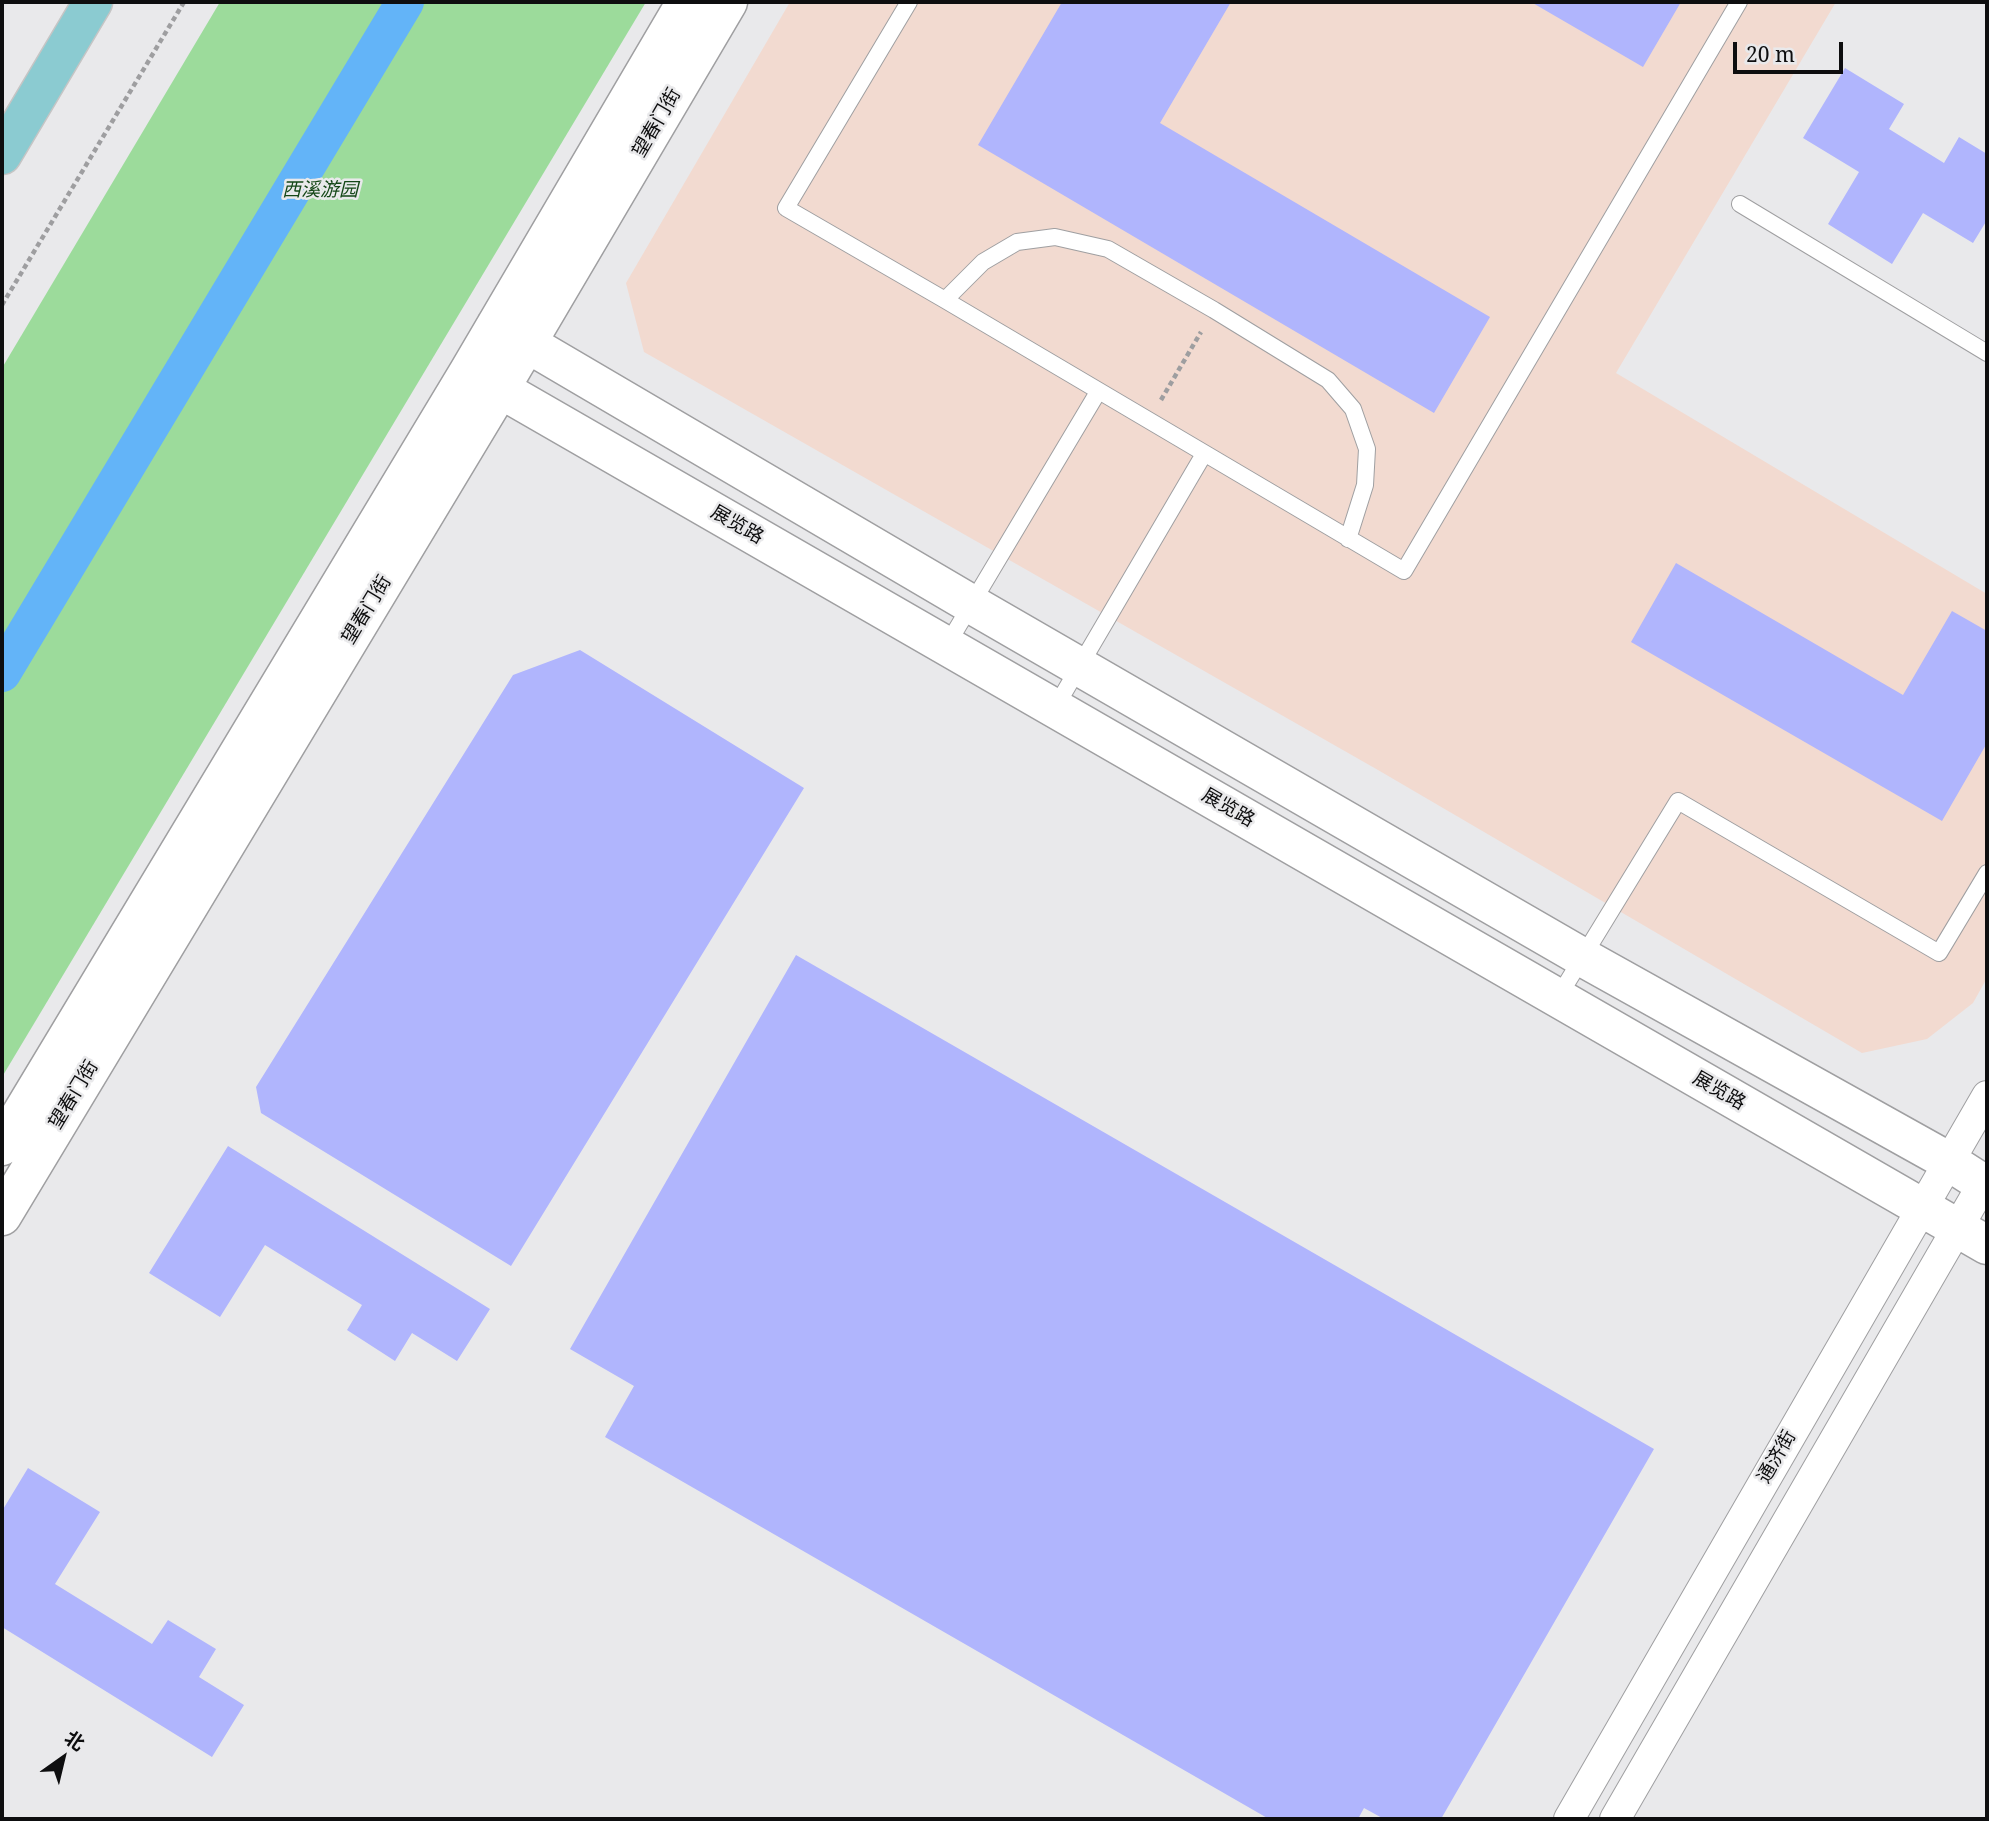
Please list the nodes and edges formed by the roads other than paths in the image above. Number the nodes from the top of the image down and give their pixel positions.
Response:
1 (93, 2) edge
2 (686, 2) edge
3 (728, 2) edge
4 (909, 2) edge
5 (1739, 2) edge
6 (2, 155) edge
7 (1740, 204) dead end
8 (944, 300) junction
9 (511, 334) junction
10 (1987, 353) edge
11 (484, 379) junction
12 (1098, 391) junction
13 (1204, 454) junction
14 (1348, 539) junction
15 (971, 604) junction
16 (947, 645) junction
17 (1079, 667) junction
18 (1055, 708) junction
19 (1987, 873) edge
20 (1582, 957) junction
21 (1557, 999) junction
22 (1987, 1096) edge
23 (2, 1146) edge
24 (1948, 1161) junction
25 (1986, 1182) edge
26 (1922, 1206) junction
27 (2, 1216) edge
28 (1973, 1236) edge
29 (1569, 1819) edge
30 (1615, 1819) edge

1 - 6 main road
2 - 9 street, 望春门街
3 - 9 street, 望春门街
4 - 8 lane
5 - 14 lane
7 - 10 lane
8 - 12 lane
8 - 14 lane
9 - 11 street, 望春门街
9 - 15 street
11 - 16 street, 展览路
11 - 23 street, 望春门街
11 - 27 street, 望春门街
12 - 13 lane
12 - 15 lane
13 - 14 lane
13 - 17 lane
15 - 16 lane
15 - 17 street
16 - 18 street, 展览路
17 - 18 lane
17 - 20 street
18 - 21 street, 展览路
19 - 20 lane
20 - 21 lane
20 - 24 street
21 - 26 street, 展览路
22 - 24 street, 通济街
24 - 25 street
24 - 26 street, 通济街
25 - 28 street
26 - 28 street, 展览路
26 - 29 street, 通济街
28 - 30 street

